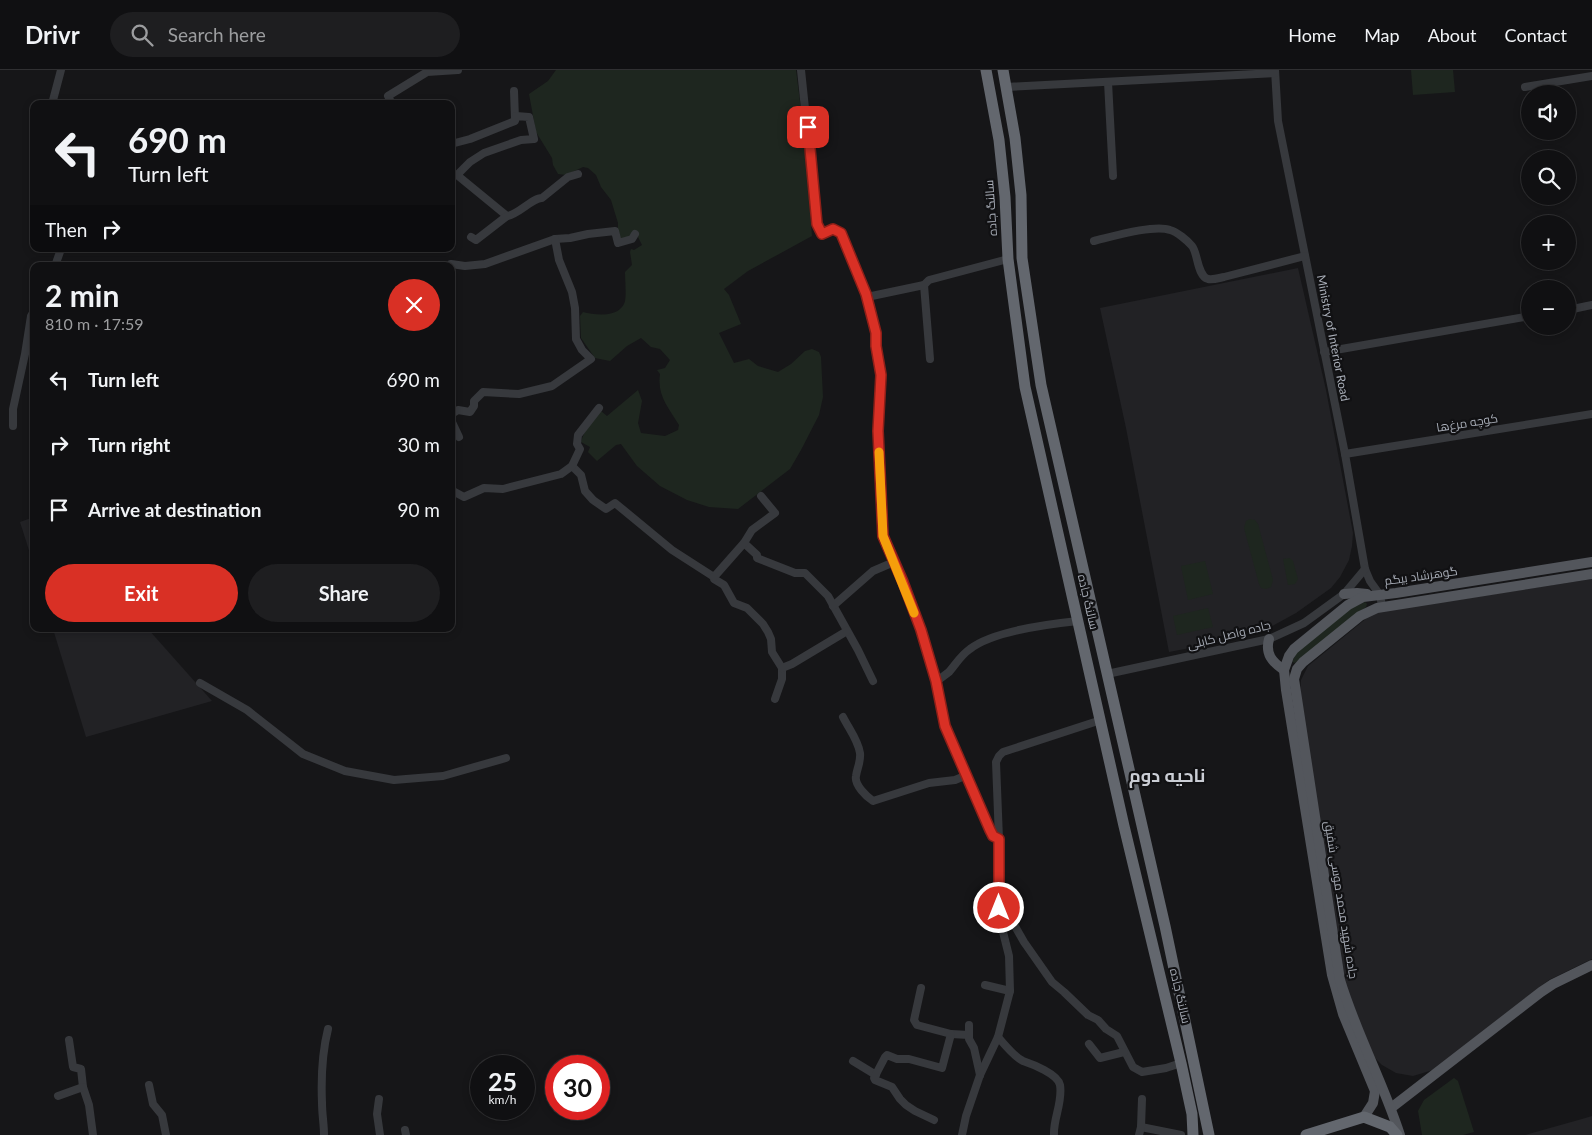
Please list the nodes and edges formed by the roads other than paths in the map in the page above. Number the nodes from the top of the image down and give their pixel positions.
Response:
1 (61, 70) edge
2 (458, 70) edge
3 (801, 70) edge
4 (986, 70) edge
5 (1003, 70) edge
6 (1591, 70) edge
7 (1275, 71) edge
8 (1592, 77) edge
9 (1108, 82) junction
10 (1538, 85) edge
11 (1006, 87) junction
12 (514, 91) dead end
13 (53, 100) edge
14 (390, 100) edge
15 (515, 121) junction
16 (455, 143) edge
17 (578, 174) dead end
18 (1113, 176) dead end
19 (507, 216) junction
20 (635, 234) dead end
21 (471, 237) dead end
22 (555, 239) junction
23 (1094, 241) dead end
24 (1305, 256) junction
25 (1008, 259) junction
26 (455, 265) edge
27 (924, 285) junction
28 (866, 294) junction
29 (1592, 305) edge
30 (1576, 308) edge
31 (1521, 318) edge
32 (30, 322) edge
33 (1324, 352) junction
34 (930, 359) dead end
35 (599, 408) dead end
36 (455, 412) edge
37 (1592, 414) edge
38 (13, 426) dead end
39 (455, 428) edge
40 (459, 437) dead end
41 (1345, 454) junction
42 (572, 466) junction
43 (455, 492) edge
44 (761, 496) dead end
45 (1066, 496) junction
46 (1050, 500) junction
47 (744, 543) junction
48 (894, 562) junction
49 (1592, 562) edge
50 (1365, 569) junction
51 (1592, 574) edge
52 (714, 578) junction
53 (1344, 594) junction
54 (1377, 595) junction
55 (833, 606) junction
56 (1382, 606) junction
57 (1078, 620) junction
58 (847, 631) junction
59 (1269, 639) junction
60 (1303, 662) joint
61 (782, 668) junction
62 (1284, 670) junction
63 (1107, 674) junction
64 (874, 681) dead end
65 (936, 681) junction
66 (200, 683) dead end
67 (775, 699) dead end
68 (843, 718) dead end
69 (1101, 720) junction
70 (506, 758) dead end
71 (967, 775) junction
72 (999, 839) junction
73 (999, 898) junction
74 (1592, 965) edge
75 (985, 985) dead end
76 (921, 988) dead end
77 (1010, 991) junction
78 (970, 1025) dead end
79 (328, 1029) dead end
80 (951, 1034) junction
81 (968, 1035) junction
82 (998, 1037) junction
83 (69, 1040) dead end
84 (1089, 1044) dead end
85 (1124, 1052) junction
86 (853, 1061) dead end
87 (1181, 1064) junction
88 (876, 1075) junction
89 (980, 1075) junction
90 (149, 1085) dead end
91 (83, 1087) junction
92 (58, 1096) dead end
93 (1142, 1098) dead end
94 (379, 1099) dead end
95 (1391, 1108) junction
96 (1364, 1116) junction
97 (934, 1120) dead end
98 (1140, 1131) edge
99 (93, 1135) edge
100 (166, 1135) edge
101 (324, 1135) edge
102 (380, 1135) edge
103 (962, 1135) edge
104 (1054, 1135) edge
105 (1181, 1135) edge
106 (1193, 1135) edge
107 (1210, 1135) edge
108 (1306, 1135) edge
109 (1398, 1135) edge

1 - 13 street
2 - 14 street
3 - 28 street
4 - 25 highway, سالنگ جاده
5 - 11 highway, سالنگ جاده
6 - 8 street
7 - 9 street
7 - 24 street, Ministry of Interior Road
8 - 10 street
9 - 11 street
9 - 18 street
11 - 45 highway, سالنگ جاده
12 - 15 street
15 - 16 street
15 - 19 street
17 - 19 street
19 - 21 street
20 - 22 street
22 - 26 street
22 - 36 street
23 - 24 street
24 - 33 street, Ministry of Interior Road
25 - 27 street
25 - 46 highway, سالنگ جاده
27 - 28 street
27 - 34 street
28 - 48 street
29 - 30 street
31 - 33 street
32 - 38 street
33 - 41 street, Ministry of Interior Road
35 - 42 street
37 - 41 street, کوچه مرغ‌ها
39 - 40 street
41 - 50 street, Ministry of Interior Road
42 - 43 street
42 - 52 street
44 - 47 street
45 - 46 highway
45 - 63 highway, سالنگ جاده
46 - 57 highway, سالنگ جاده
47 - 52 street
47 - 55 street
48 - 55 street
48 - 65 street
49 - 54 main road, گوهرشاد بیگم
50 - 53 street, جاده واصل کابلی
50 - 54 street, Ministry of Interior Road
51 - 56 main road, گوهرشاد بیگم
52 - 61 street
53 - 54 main road
53 - 59 street, جاده واصل کابلی
54 - 56 street, Ministry of Interior Road
54 - 62 main road, گوهرشاد بیگم
55 - 58 street
56 - 60 main road, گوهرشاد بیگم
57 - 65 street
57 - 69 highway, سالنگ جاده
58 - 61 street
58 - 64 street
59 - 62 main road
59 - 63 street, جاده واصل کابلی
60 - 95 main road, جاده شهید محمد موسی شفیق
61 - 67 street
62 - 96 main road, جاده شهید محمد موسی شفیق
63 - 107 highway, سالنگ جاده
65 - 71 street
66 - 70 street
68 - 71 street
69 - 72 street
69 - 87 highway, سالنگ جاده
71 - 72 street
72 - 73 street
73 - 77 street
73 - 85 street
74 - 95 main road
75 - 77 street
76 - 80 street
77 - 82 street
78 - 81 street
79 - 101 street
80 - 81 street
80 - 88 street
81 - 89 street
82 - 89 street
82 - 104 street
83 - 91 street
84 - 85 street
85 - 87 street
86 - 88 street
87 - 106 highway, سالنگ جاده
88 - 97 street
89 - 103 street
90 - 100 street
91 - 92 street
91 - 99 street
93 - 98 street
94 - 102 street
95 - 109 main road, جاده شهید محمد موسی شفیق
96 - 108 highway
96 - 109 highway
98 - 105 street

